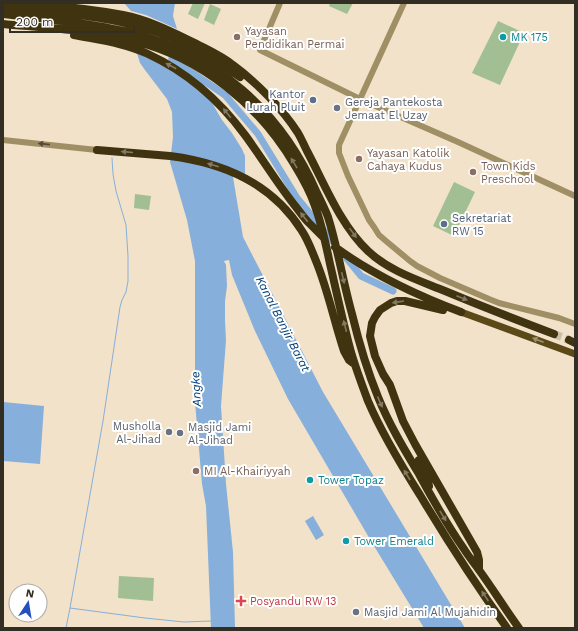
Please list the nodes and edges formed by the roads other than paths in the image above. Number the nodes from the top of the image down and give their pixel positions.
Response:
1 (13, 3) edge
2 (280, 3) edge
3 (404, 3) edge
4 (3, 7) edge
5 (3, 14) edge
6 (3, 24) edge
7 (110, 39) junction
8 (360, 99) junction
9 (3, 140) edge
10 (97, 150) joint
11 (575, 196) edge
12 (326, 213) junction
13 (461, 312) junction
14 (575, 324) edge
15 (554, 334) tunnel mouth
16 (575, 354) edge
17 (355, 364) junction
18 (383, 374) junction
19 (427, 490) junction
20 (479, 569) junction
21 (507, 628) edge
22 (519, 628) edge

1 -> 15 highway
2 - 8 street
3 - 8 street
4 - 12 highway
5 - 12 highway
6 - 7 highway
13 -> 7 highway
17 -> 7 highway
8 - 11 street
8 - 14 street
10 -> 9 street
17 -> 10 highway
12 -> 19 highway
16 -> 13 main road
13 -> 18 highway
21 -> 17 highway
18 - 19 highway
18 - 20 highway
19 -> 20 highway
20 - 22 highway

